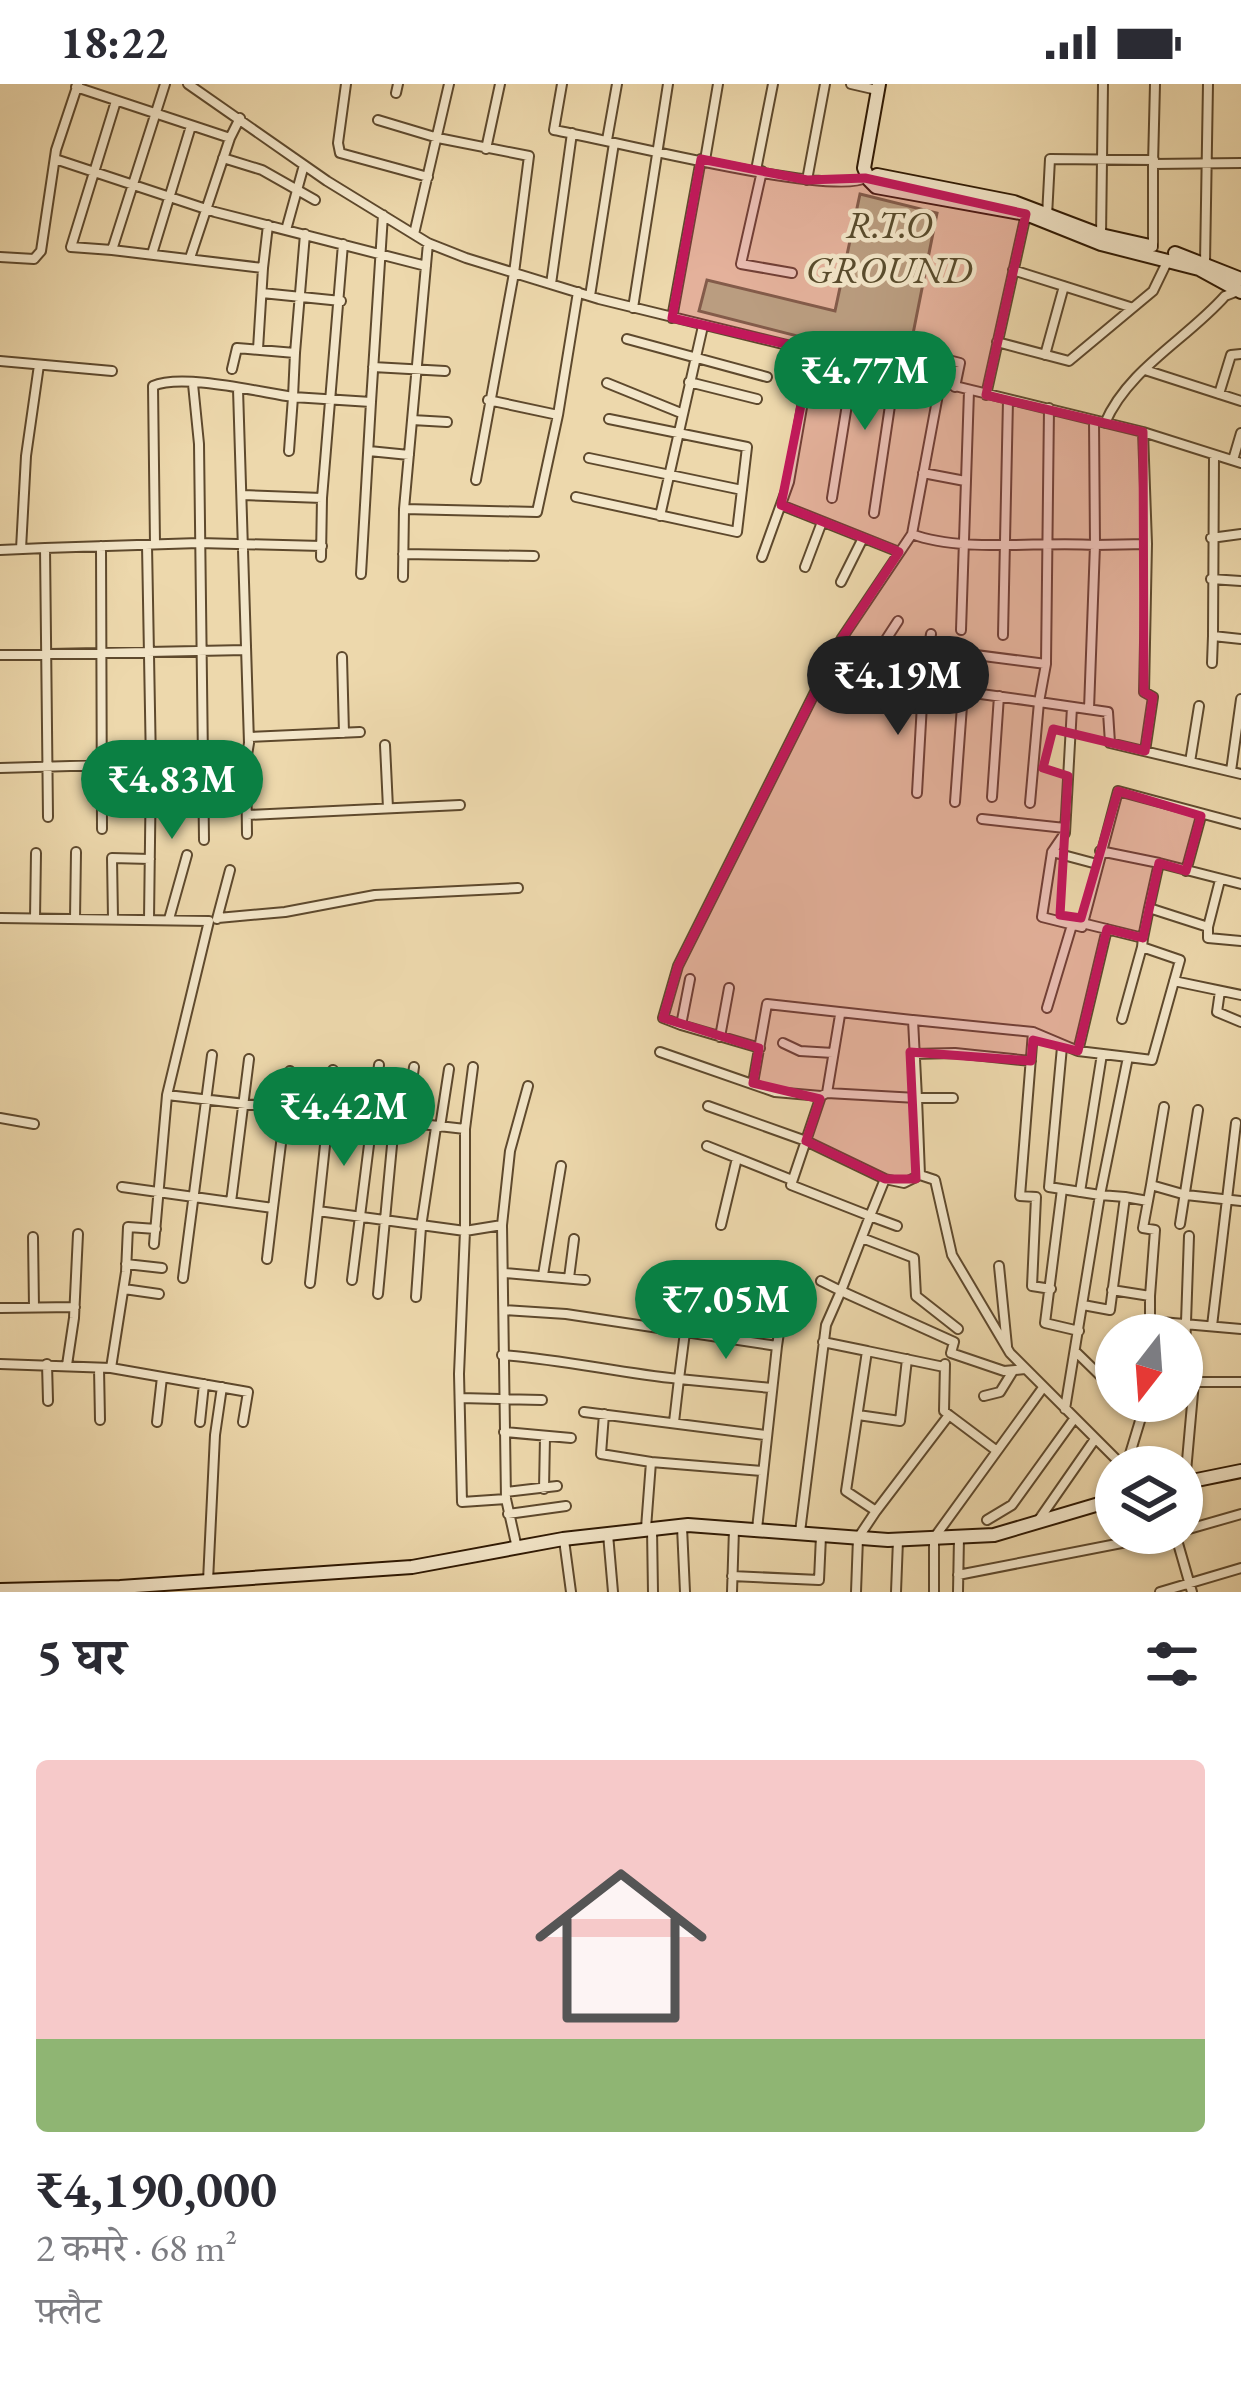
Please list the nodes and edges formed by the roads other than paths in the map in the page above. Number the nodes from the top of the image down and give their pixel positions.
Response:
1 (165, 84) edge
2 (188, 84) edge
3 (346, 84) edge
4 (449, 84) edge
5 (500, 84) edge
6 (562, 84) edge
7 (617, 84) edge
8 (668, 84) edge
9 (718, 84) edge
10 (773, 84) edge
11 (825, 84) edge
12 (851, 84) edge
13 (1103, 84) edge
14 (1155, 84) edge
15 (1208, 84) edge
16 (77, 86) edge
17 (878, 87) edge
18 (116, 101) junction
19 (153, 114) junction
20 (240, 118) junction
21 (378, 120) dead end
22 (191, 126) junction
23 (572, 133) junction
24 (230, 138) junction
25 (438, 138) junction
26 (610, 142) junction
27 (486, 149) junction
28 (657, 151) junction
29 (223, 158) junction
30 (55, 159) junction
31 (703, 159) junction
32 (1101, 159) junction
33 (1154, 162) junction
34 (1207, 163) junction
35 (1241, 164) edge
36 (304, 165) junction
37 (759, 170) junction
38 (94, 172) junction
39 (428, 176) junction
40 (867, 179) junction
41 (807, 180) junction
42 (130, 184) junction
43 (297, 191) junction
44 (168, 196) junction
45 (315, 200) dead end
46 (206, 208) junction
47 (1026, 214) junction
48 (383, 215) junction
49 (1046, 220) junction
50 (268, 225) junction
51 (286, 230) junction
52 (305, 234) junction
53 (414, 234) junction
54 (1101, 239) junction
55 (428, 243) junction
56 (343, 244) junction
57 (112, 250) junction
58 (1152, 250) junction
59 (152, 254) junction
60 (381, 254) junction
61 (0, 257) edge
62 (190, 258) junction
63 (1168, 259) junction
64 (1205, 262) junction
65 (426, 266) junction
66 (263, 268) junction
67 (1013, 270) junction
68 (514, 273) junction
69 (792, 273) dead end
70 (551, 284) junction
71 (1064, 286) junction
72 (1240, 287) edge
73 (262, 292) junction
74 (578, 292) junction
75 (300, 295) junction
76 (590, 296) junction
77 (341, 301) junction
78 (1130, 307) junction
79 (632, 308) junction
80 (672, 318) junction
81 (704, 326) junction
82 (627, 339) dead end
83 (998, 342) junction
84 (258, 349) junction
85 (812, 350) junction
86 (913, 351) dead end
87 (295, 353) junction
88 (1241, 354) edge
89 (1045, 355) junction
90 (696, 357) junction
91 (0, 361) edge
92 (854, 361) junction
93 (39, 364) junction
94 (374, 367) junction
95 (232, 369) dead end
96 (416, 369) junction
97 (1144, 370) junction
98 (112, 371) dead end
99 (445, 371) dead end
100 (895, 372) junction
101 (767, 377) dead end
102 (689, 382) junction
103 (607, 383) dead end
104 (194, 384) junction
105 (940, 384) junction
106 (955, 387) junction
107 (238, 389) junction
108 (969, 391) junction
109 (986, 394) junction
110 (1219, 394) junction
111 (292, 397) junction
112 (757, 398) dead end
113 (330, 399) junction
114 (488, 400) junction
115 (1007, 400) junction
116 (1241, 401) edge
117 (371, 402) junction
118 (1049, 408) junction
119 (681, 413) junction
120 (558, 415) junction
121 (609, 419) dead end
122 (1094, 419) junction
123 (412, 420) junction
124 (448, 422) dead end
125 (1105, 423) junction
126 (676, 432) junction
127 (1142, 432) junction
128 (1241, 433) edge
129 (289, 451) dead end
130 (368, 451) junction
131 (409, 454) junction
132 (1214, 455) junction
133 (589, 458) dead end
134 (1237, 462) edge
135 (923, 472) junction
136 (668, 474) junction
137 (476, 479) dead end
138 (965, 481) junction
139 (742, 490) junction
140 (243, 495) junction
141 (576, 497) dead end
142 (322, 498) junction
143 (832, 499) dead end
144 (781, 505) junction
145 (404, 509) junction
146 (874, 513) dead end
147 (660, 516) junction
148 (822, 521) junction
149 (1241, 534) edge
150 (912, 535) junction
151 (863, 538) junction
152 (1211, 538) junction
153 (1048, 542) junction
154 (199, 543) junction
155 (962, 543) junction
156 (1004, 543) junction
157 (151, 544) junction
158 (244, 544) junction
159 (1147, 544) junction
160 (1095, 545) junction
161 (101, 546) junction
162 (45, 548) junction
163 (21, 549) junction
164 (0, 550) edge
165 (899, 552) junction
166 (403, 554) junction
167 (533, 556) dead end
168 (762, 557) dead end
169 (805, 567) dead end
170 (361, 574) dead end
171 (403, 577) dead end
172 (1211, 579) junction
173 (1241, 581) edge
174 (841, 582) dead end
175 (898, 621) dead end
176 (962, 630) dead end
177 (931, 634) dead end
178 (1003, 635) dead end
179 (1213, 636) junction
180 (1241, 639) edge
181 (929, 649) junction
182 (200, 650) junction
183 (246, 650) junction
184 (149, 652) junction
185 (48, 653) junction
186 (98, 653) junction
187 (0, 655) edge
188 (342, 657) dead end
189 (1212, 663) dead end
190 (1046, 664) junction
191 (922, 686) junction
192 (963, 692) junction
193 (999, 697) junction
194 (1241, 699) edge
195 (1040, 702) junction
196 (1199, 706) dead end
197 (1072, 707) junction
198 (1089, 710) junction
199 (360, 732) dead end
200 (344, 733) junction
201 (249, 737) junction
202 (385, 745) dead end
203 (1145, 751) junction
204 (246, 761) junction
205 (1190, 762) junction
206 (201, 763) junction
207 (151, 764) junction
208 (100, 766) junction
209 (0, 768) edge
210 (47, 768) junction
211 (1236, 772) edge
212 (917, 793) dead end
213 (992, 796) dead end
214 (955, 802) dead end
215 (1030, 803) dead end
216 (460, 805) dead end
217 (388, 808) junction
218 (247, 815) junction
219 (1201, 816) junction
220 (48, 817) dead end
221 (982, 819) dead end
222 (1241, 824) edge
223 (1065, 828) junction
224 (102, 829) dead end
225 (247, 834) dead end
226 (204, 840) dead end
227 (1100, 851) junction
228 (76, 852) dead end
229 (1052, 852) junction
230 (36, 853) dead end
231 (187, 855) dead end
232 (150, 859) junction
233 (1159, 863) junction
234 (1097, 864) junction
235 (230, 870) dead end
236 (1186, 871) junction
237 (1220, 880) junction
238 (1241, 884) edge
239 (518, 888) dead end
240 (1148, 908) junction
241 (112, 917) junction
242 (0, 918) edge
243 (35, 918) junction
244 (75, 918) junction
245 (148, 919) junction
246 (214, 919) junction
247 (169, 920) junction
248 (1077, 924) junction
249 (1208, 927) junction
250 (1107, 929) junction
251 (1241, 941) edge
252 (1143, 943) junction
253 (690, 979) dead end
254 (1174, 981) junction
255 (729, 988) dead end
256 (1220, 991) junction
257 (1241, 995) edge
258 (1047, 1008) dead end
259 (840, 1015) junction
260 (1122, 1019) dead end
261 (913, 1020) junction
262 (1241, 1022) edge
263 (681, 1025) junction
264 (1033, 1032) junction
265 (720, 1036) junction
266 (784, 1042) dead end
267 (1062, 1047) junction
268 (760, 1048) junction
269 (1078, 1051) junction
270 (660, 1052) dead end
271 (833, 1053) junction
272 (913, 1054) junction
273 (1102, 1054) junction
274 (212, 1055) dead end
275 (1128, 1057) junction
276 (249, 1059) dead end
277 (1031, 1061) junction
278 (379, 1065) dead end
279 (414, 1067) dead end
280 (473, 1067) dead end
281 (333, 1070) dead end
282 (449, 1070) dead end
283 (290, 1071) dead end
284 (753, 1083) junction
285 (528, 1086) dead end
286 (824, 1094) junction
287 (167, 1095) junction
288 (917, 1098) junction
289 (953, 1098) dead end
290 (206, 1100) junction
291 (242, 1104) junction
292 (708, 1106) dead end
293 (1164, 1107) dead end
294 (284, 1108) junction
295 (1198, 1110) dead end
296 (328, 1114) junction
297 (0, 1118) edge
298 (370, 1120) junction
299 (34, 1124) dead end
300 (394, 1124) junction
301 (1236, 1124) dead end
302 (406, 1125) junction
303 (438, 1127) junction
304 (465, 1129) junction
305 (806, 1142) junction
306 (707, 1146) dead end
307 (737, 1158) junction
308 (561, 1166) dead end
309 (920, 1175) junction
310 (885, 1179) junction
311 (792, 1180) junction
312 (1151, 1186) junction
313 (122, 1187) dead end
314 (1062, 1189) junction
315 (159, 1192) junction
316 (1080, 1192) junction
317 (1100, 1195) junction
318 (1186, 1196) junction
319 (193, 1197) junction
320 (1125, 1197) junction
321 (1148, 1201) junction
322 (1226, 1201) junction
323 (231, 1202) junction
324 (1241, 1202) edge
325 (273, 1208) junction
326 (318, 1210) junction
327 (870, 1216) junction
328 (362, 1217) junction
329 (386, 1221) junction
330 (1180, 1224) dead end
331 (502, 1225) junction
332 (721, 1225) dead end
333 (897, 1226) dead end
334 (421, 1227) junction
335 (156, 1229) junction
336 (465, 1231) junction
337 (78, 1234) dead end
338 (1189, 1236) dead end
339 (33, 1237) dead end
340 (862, 1238) junction
341 (574, 1239) dead end
342 (154, 1244) dead end
343 (267, 1258) dead end
344 (126, 1264) junction
345 (999, 1266) dead end
346 (162, 1268) dead end
347 (505, 1273) junction
348 (543, 1275) junction
349 (183, 1278) dead end
350 (569, 1278) junction
351 (352, 1280) dead end
352 (585, 1280) dead end
353 (820, 1281) dead end
354 (310, 1283) dead end
355 (124, 1289) junction
356 (1051, 1289) junction
357 (1112, 1290) junction
358 (841, 1291) junction
359 (159, 1294) dead end
360 (378, 1294) dead end
361 (1150, 1296) junction
362 (416, 1298) dead end
363 (1083, 1305) junction
364 (34, 1307) junction
365 (75, 1307) junction
366 (0, 1308) edge
367 (504, 1310) junction
368 (782, 1313) dead end
369 (1150, 1314) edge
370 (1186, 1314) edge
371 (1203, 1325) edge
372 (1212, 1326) junction
373 (1241, 1328) edge
374 (958, 1329) dead end
375 (1078, 1331) junction
376 (685, 1332) junction
377 (823, 1342) junction
378 (777, 1346) junction
379 (1007, 1347) junction
380 (867, 1352) junction
381 (1076, 1352) junction
382 (950, 1353) junction
383 (502, 1355) junction
384 (907, 1359) junction
385 (0, 1364) edge
386 (47, 1364) junction
387 (67, 1365) junction
388 (99, 1367) junction
389 (944, 1367) junction
390 (111, 1368) junction
391 (1019, 1370) junction
392 (1095, 1371) edge
393 (162, 1377) junction
394 (679, 1379) junction
395 (1203, 1382) edge
396 (1241, 1382) edge
397 (204, 1384) junction
398 (221, 1387) junction
399 (772, 1388) junction
400 (1042, 1389) junction
401 (984, 1396) dead end
402 (460, 1398) junction
403 (503, 1399) junction
404 (542, 1400) dead end
405 (48, 1401) dead end
406 (1065, 1410) junction
407 (584, 1412) dead end
408 (604, 1414) junction
409 (949, 1414) junction
410 (858, 1415) junction
411 (1074, 1418) junction
412 (100, 1420) dead end
413 (157, 1422) dead end
414 (200, 1422) dead end
415 (674, 1422) junction
416 (243, 1423) dead end
417 (504, 1432) junction
418 (765, 1435) junction
419 (545, 1436) junction
420 (571, 1438) dead end
421 (1095, 1439) junction
422 (1102, 1446) edge
423 (997, 1451) junction
424 (651, 1462) junction
425 (1241, 1470) edge
426 (762, 1471) junction
427 (1203, 1479) edge
428 (557, 1486) dead end
429 (544, 1489) junction
430 (506, 1496) junction
431 (1095, 1505) edge
432 (566, 1506) dead end
433 (876, 1511) junction
434 (508, 1514) junction
435 (1241, 1514) edge
436 (987, 1520) dead end
437 (1037, 1522) junction
438 (1203, 1525) edge
439 (682, 1526) junction
440 (734, 1528) junction
441 (649, 1529) junction
442 (758, 1530) junction
443 (608, 1534) junction
444 (800, 1534) junction
445 (821, 1535) junction
446 (959, 1537) junction
447 (858, 1538) junction
448 (934, 1538) junction
449 (563, 1539) junction
450 (898, 1540) junction
451 (517, 1548) junction
452 (1095, 1548) edge
453 (1182, 1554) edge
454 (1241, 1568) edge
455 (958, 1574) junction
456 (732, 1576) junction
457 (819, 1580) junction
458 (208, 1581) junction
459 (1191, 1588) edge
460 (0, 1590) edge
461 (48, 1590) edge
462 (99, 1590) edge
463 (572, 1592) edge
464 (614, 1592) edge
465 (653, 1592) edge
466 (685, 1592) edge
467 (732, 1592) edge
468 (818, 1592) edge
469 (856, 1592) edge
470 (896, 1592) edge
471 (934, 1592) edge
472 (958, 1592) edge
473 (1160, 1592) edge

1 - 19 street
2 - 20 street
3 - 39 street
4 - 25 street
5 - 27 street
6 - 23 street
7 - 26 street
8 - 28 street
9 - 31 street
10 - 37 street
11 - 41 street
12 - 17 street
13 - 32 street
14 - 33 street
15 - 34 street
16 - 18 street
16 - 30 street
17 - 40 street
18 - 19 street
18 - 38 street
19 - 22 street
19 - 42 street
20 - 24 street
20 - 36 street
21 - 25 street
22 - 24 street
22 - 44 street
23 - 26 street
23 - 70 street
24 - 29 street
25 - 27 street
25 - 39 street
26 - 28 street
26 - 76 street
27 - 68 street
28 - 31 street
28 - 79 street
29 - 43 street
29 - 46 street
30 - 38 street
30 - 61 street
31 - 37 street
31 - 80 street
32 - 33 street
32 - 49 street
32 - 54 street
33 - 34 street
33 - 58 street
34 - 35 street
34 - 64 street
36 - 43 street
36 - 48 street
37 - 41 street
37 - 69 street
38 - 42 street
38 - 57 street
39 - 53 street
40 - 41 street
40 - 47 street
40 - 49 street
42 - 44 street
42 - 57 street
43 - 45 street
43 - 51 street
44 - 46 street
44 - 59 street
46 - 50 street
46 - 62 street
47 - 49 street
47 - 67 street
48 - 53 street
48 - 60 street
49 - 54 street
50 - 51 street
50 - 66 street
51 - 52 street
52 - 56 street
52 - 75 street
53 - 55 street
54 - 58 street
55 - 65 street
55 - 68 street
56 - 60 street
56 - 77 street
57 - 59 street
58 - 63 street
58 - 64 street
59 - 62 street
60 - 65 street
60 - 94 street
62 - 66 street
63 - 72 street
63 - 78 street
64 - 72 street
65 - 96 street
66 - 73 street
67 - 71 street
67 - 83 street
68 - 70 street
68 - 114 street
70 - 74 street
71 - 78 street
71 - 89 street
72 - 97 street
73 - 75 street
73 - 84 street
74 - 76 street
74 - 120 street
75 - 77 street
75 - 87 street
76 - 79 street
77 - 113 street
78 - 89 street
79 - 80 street
80 - 81 street
81 - 85 street
81 - 90 street
82 - 90 street
83 - 89 street
83 - 109 street
84 - 87 street
84 - 95 street
85 - 92 street
85 - 144 street
86 - 106 street
87 - 111 street
88 - 110 street
90 - 101 street
90 - 102 street
91 - 93 street
92 - 100 street
92 - 143 street
93 - 98 street
93 - 163 street
94 - 96 street
94 - 117 street
96 - 99 street
96 - 123 street
97 - 110 street
97 - 125 street
100 - 105 street
100 - 146 street
102 - 112 street
102 - 119 street
103 - 119 street
104 - 107 street
104 - 154 street
104 - 157 street
105 - 106 street
105 - 135 street
106 - 108 street
107 - 111 street
107 - 140 street
108 - 109 street
108 - 138 street
109 - 115 street
110 - 116 street
111 - 113 street
111 - 129 street
113 - 117 street
113 - 142 street
114 - 120 street
114 - 137 street
115 - 118 street
115 - 156 street
117 - 130 street
118 - 122 street
118 - 153 street
119 - 126 street
120 - 145 street
121 - 126 street
122 - 125 street
122 - 160 street
123 - 124 street
123 - 131 street
125 - 127 street
126 - 136 street
126 - 139 street
127 - 132 street
127 - 159 street
128 - 134 street
130 - 131 street
130 - 170 street
131 - 145 street
132 - 134 street
132 - 152 street
133 - 136 street
135 - 138 street
135 - 150 street
136 - 139 street
136 - 147 street
138 - 155 street
139 - 147 street
140 - 142 street
140 - 158 street
141 - 147 street
142 - 158 street
144 - 148 street
144 - 168 street
145 - 166 street
148 - 151 street
148 - 169 street
149 - 152 street
150 - 155 street
150 - 165 street
151 - 165 street
151 - 174 street
152 - 172 street
153 - 156 street
153 - 160 street
153 - 190 street
154 - 157 street
154 - 158 street
154 - 182 street
155 - 156 street
155 - 176 street
156 - 178 street
157 - 161 street
157 - 184 street
158 - 183 street
159 - 160 street
159 - 203 street
160 - 198 street
161 - 162 street
161 - 186 street
162 - 163 street
162 - 185 street
163 - 164 street
165 - 263 street
166 - 167 street
166 - 171 street
172 - 173 street
172 - 179 street
175 - 191 street
177 - 181 street
179 - 180 street
179 - 189 street
181 - 190 street
181 - 191 street
182 - 183 street
182 - 184 street
182 - 206 street
183 - 201 street
184 - 186 street
184 - 207 street
185 - 186 street
185 - 187 street
185 - 210 street
186 - 208 street
188 - 200 street
190 - 195 street
191 - 192 street
191 - 212 street
192 - 193 street
192 - 214 street
193 - 195 street
193 - 213 street
194 - 211 street
195 - 197 street
195 - 215 street
196 - 205 street
197 - 198 street
197 - 223 street
198 - 203 street
199 - 200 street
200 - 201 street
201 - 204 street
202 - 217 street
203 - 205 street
204 - 206 street
204 - 218 street
205 - 211 street
206 - 207 street
206 - 226 street
207 - 208 street
207 - 232 street
208 - 210 street
208 - 224 street
209 - 210 street
210 - 220 street
216 - 217 street
217 - 218 street
218 - 225 street
219 - 222 street
219 - 227 street
219 - 236 street
221 - 223 street
223 - 229 street
227 - 233 street
227 - 234 street
228 - 244 street
229 - 234 street
229 - 248 street
230 - 243 street
231 - 247 street
232 - 241 street
232 - 245 street
233 - 236 street
233 - 240 street
234 - 248 street
235 - 246 street
236 - 237 street
237 - 238 street
237 - 249 street
239 - 246 street
240 - 249 street
240 - 252 street
241 - 244 street
241 - 245 street
242 - 243 street
243 - 244 street
245 - 247 street
246 - 247 street
246 - 287 street
248 - 250 street
248 - 258 street
249 - 251 street
250 - 252 street
250 - 269 street
252 - 254 street
252 - 260 street
253 - 263 street
254 - 256 street
254 - 275 street
255 - 265 street
256 - 257 street
256 - 262 street
259 - 261 street
259 - 268 street
259 - 271 street
261 - 264 street
261 - 272 street
263 - 265 street
264 - 267 street
264 - 277 street
265 - 268 street
266 - 271 street
267 - 269 street
267 - 314 street
268 - 284 street
269 - 273 street
270 - 284 street
271 - 286 street
272 - 277 street
272 - 288 street
273 - 275 street
273 - 316 street
274 - 290 street
275 - 317 street
276 - 291 street
277 - 356 street
278 - 298 street
279 - 302 street
280 - 304 street
281 - 296 street
282 - 303 street
283 - 294 street
284 - 286 street
285 - 331 street
286 - 288 street
286 - 305 street
287 - 290 street
287 - 315 street
288 - 289 street
288 - 309 street
290 - 291 street
290 - 319 street
291 - 294 street
291 - 323 street
292 - 305 street
293 - 312 street
294 - 296 street
294 - 325 street
295 - 318 street
296 - 298 street
296 - 326 street
297 - 299 street
298 - 300 street
298 - 328 street
300 - 302 street
300 - 329 street
301 - 322 street
302 - 303 street
303 - 304 street
303 - 334 street
304 - 336 street
305 - 310 street
305 - 311 street
306 - 307 street
307 - 311 street
307 - 332 street
308 - 348 street
309 - 310 street
309 - 379 street
310 - 327 street
311 - 327 street
312 - 318 street
312 - 321 street
313 - 315 street
314 - 316 street
314 - 356 street
315 - 319 street
315 - 335 street
316 - 317 street
317 - 320 street
317 - 363 street
318 - 322 street
318 - 330 street
319 - 323 street
319 - 349 street
320 - 321 street
320 - 357 street
321 - 361 street
322 - 324 street
322 - 372 street
323 - 325 street
325 - 343 street
326 - 328 street
326 - 354 street
327 - 333 street
327 - 340 street
328 - 329 street
328 - 351 street
329 - 334 street
329 - 360 street
331 - 336 street
331 - 347 street
334 - 336 street
334 - 362 street
335 - 342 street
335 - 344 street
336 - 402 street
337 - 365 street
338 - 370 street
339 - 364 street
340 - 358 street
340 - 374 street
341 - 350 street
344 - 346 street
344 - 355 street
345 - 379 street
347 - 348 street
347 - 367 street
348 - 350 street
350 - 352 street
353 - 358 street
355 - 359 street
355 - 390 street
356 - 375 street
357 - 361 street
357 - 363 street
358 - 377 street
358 - 382 street
361 - 369 street
363 - 375 street
364 - 365 street
364 - 366 street
365 - 387 street
367 - 376 street
367 - 383 street
368 - 378 street
371 - 372 street
372 - 373 street
375 - 381 street
376 - 378 street
376 - 394 street
377 - 380 street
377 - 444 street
378 - 399 street
379 - 391 street
380 - 384 street
380 - 410 street
381 - 392 street
381 - 406 street
382 - 389 street
382 - 391 street
383 - 394 street
383 - 403 street
384 - 389 street
384 - 410 street
385 - 386 street
386 - 387 street
386 - 405 street
387 - 388 street
388 - 390 street
388 - 412 street
389 - 409 street
390 - 393 street
391 - 400 street
391 - 401 street
393 - 397 street
393 - 413 street
394 - 399 street
394 - 415 street
395 - 396 street
397 - 398 street
397 - 414 street
398 - 416 street
398 - 458 street
399 - 418 street
400 - 406 street
400 - 423 street
402 - 403 street
402 - 430 street
403 - 404 street
403 - 417 street
406 - 411 street
407 - 408 street
408 - 415 street
408 - 424 street
409 - 423 street
409 - 433 street
410 - 433 street
411 - 421 street
411 - 436 street
415 - 418 street
417 - 419 street
417 - 430 street
418 - 426 street
419 - 420 street
419 - 429 street
421 - 422 street
421 - 437 street
423 - 448 street
424 - 426 street
424 - 441 street
425 - 427 street
426 - 442 street
428 - 429 street
429 - 430 street
430 - 434 street
431 - 437 street
432 - 434 street
433 - 447 street
434 - 451 street
435 - 438 street
437 - 446 street
439 - 440 street
439 - 441 street
439 - 466 street
440 - 442 street
440 - 456 street
441 - 443 street
441 - 465 street
442 - 444 street
443 - 449 street
443 - 464 street
444 - 445 street
445 - 447 street
445 - 457 street
446 - 448 street
446 - 455 street
447 - 450 street
447 - 469 street
448 - 450 street
448 - 471 street
449 - 451 street
449 - 463 street
450 - 470 street
451 - 458 street
452 - 455 street
453 - 459 street
454 - 459 street
455 - 472 street
456 - 457 street
456 - 467 street
457 - 468 street
458 - 462 street
459 - 473 street
460 - 461 street
461 - 462 street

